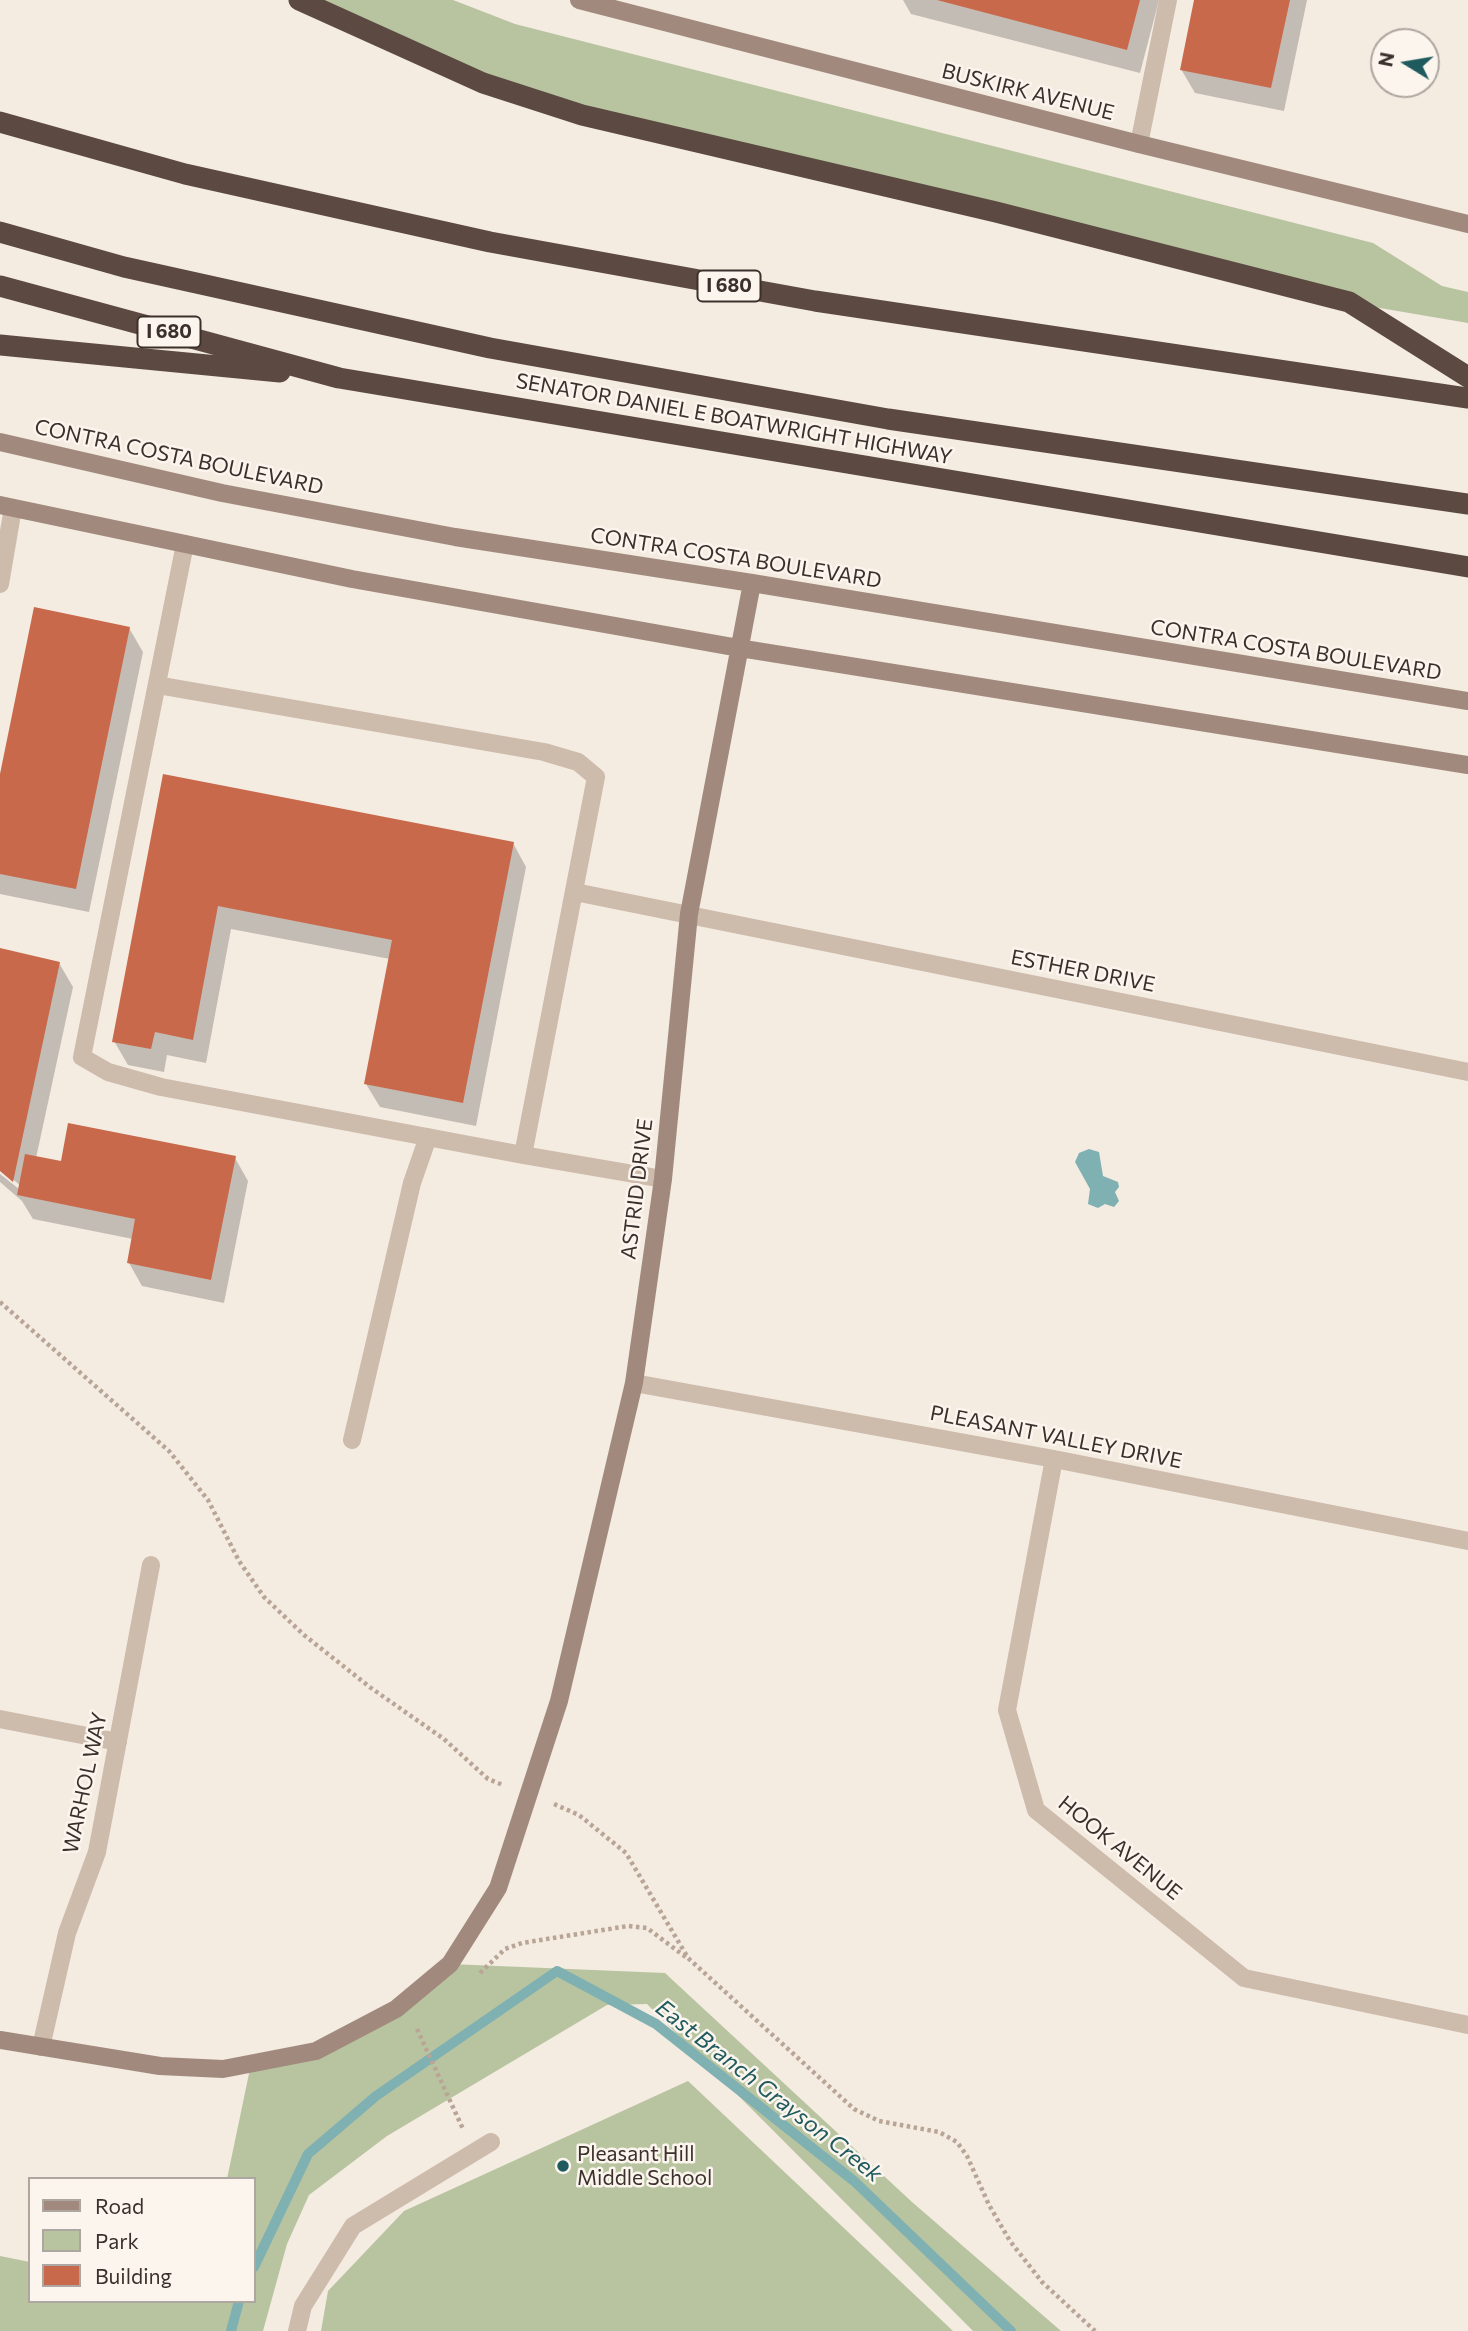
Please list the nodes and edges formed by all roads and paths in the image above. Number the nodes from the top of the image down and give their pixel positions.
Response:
1 (299, 0) edge
2 (579, 0) edge
3 (1168, 0) edge
4 (0, 122) edge
5 (1139, 144) junction
6 (1468, 224) edge
7 (0, 232) edge
8 (0, 286) edge
9 (0, 345) edge
10 (1468, 377) edge
11 (339, 378) junction
12 (1468, 398) edge
13 (0, 442) edge
14 (1468, 504) edge
15 (6, 507) edge
16 (185, 544) junction
17 (1468, 567) edge
18 (752, 583) junction
19 (0, 584) edge
20 (739, 648) junction
21 (157, 685) junction
22 (1468, 701) edge
23 (1468, 765) edge
24 (575, 892) junction
25 (689, 914) junction
26 (1468, 1072) edge
27 (428, 1137) junction
28 (523, 1155) junction
29 (663, 1179) junction
30 (634, 1383) junction
31 (352, 1440) dead end
32 (1054, 1459) junction
33 (1468, 1541) edge
34 (151, 1565) dead end
35 (0, 1719) edge
36 (118, 1742) junction
37 (1468, 2025) edge
38 (420, 2036) dead end
39 (0, 2040) edge
40 (41, 2047) junction
41 (491, 2142) dead end
42 (474, 2152) junction
43 (297, 2331) edge

1 - 10 highway
2 - 5 main road, BUSKIRK AVENUE
3 - 5 street
4 - 12 highway, I 680
5 - 6 main road, BUSKIRK AVENUE
7 - 14 highway
8 - 11 highway, SENATOR DANIEL E BOATWRIGHT HIGHWAY / I 680
9 - 11 highway
11 - 17 highway, SENATOR DANIEL E BOATWRIGHT HIGHWAY / I 680
13 - 18 main road, CONTRA COSTA BOULEVARD
15 - 16 main road
15 - 19 street
16 - 20 main road
16 - 21 street
18 - 20 main road, ASTRID DRIVE
18 - 22 main road, CONTRA COSTA BOULEVARD
20 - 23 main road
20 - 25 main road, ASTRID DRIVE
21 - 24 street
21 - 27 street
24 - 25 street, ESTHER DRIVE
24 - 28 street
25 - 26 street, ESTHER DRIVE
25 - 29 main road, ASTRID DRIVE
27 - 28 street
27 - 31 street
28 - 29 street
29 - 30 main road, ASTRID DRIVE
30 - 32 street, PLEASANT VALLEY DRIVE
30 - 40 main road, ASTRID DRIVE
32 - 33 street, PLEASANT VALLEY DRIVE
32 - 37 street, HOOK AVENUE
34 - 36 street, WARHOL WAY
35 - 36 street
36 - 40 street, WARHOL WAY
38 - 42 path
39 - 40 main road, ASTRID DRIVE
41 - 42 street
42 - 43 street

